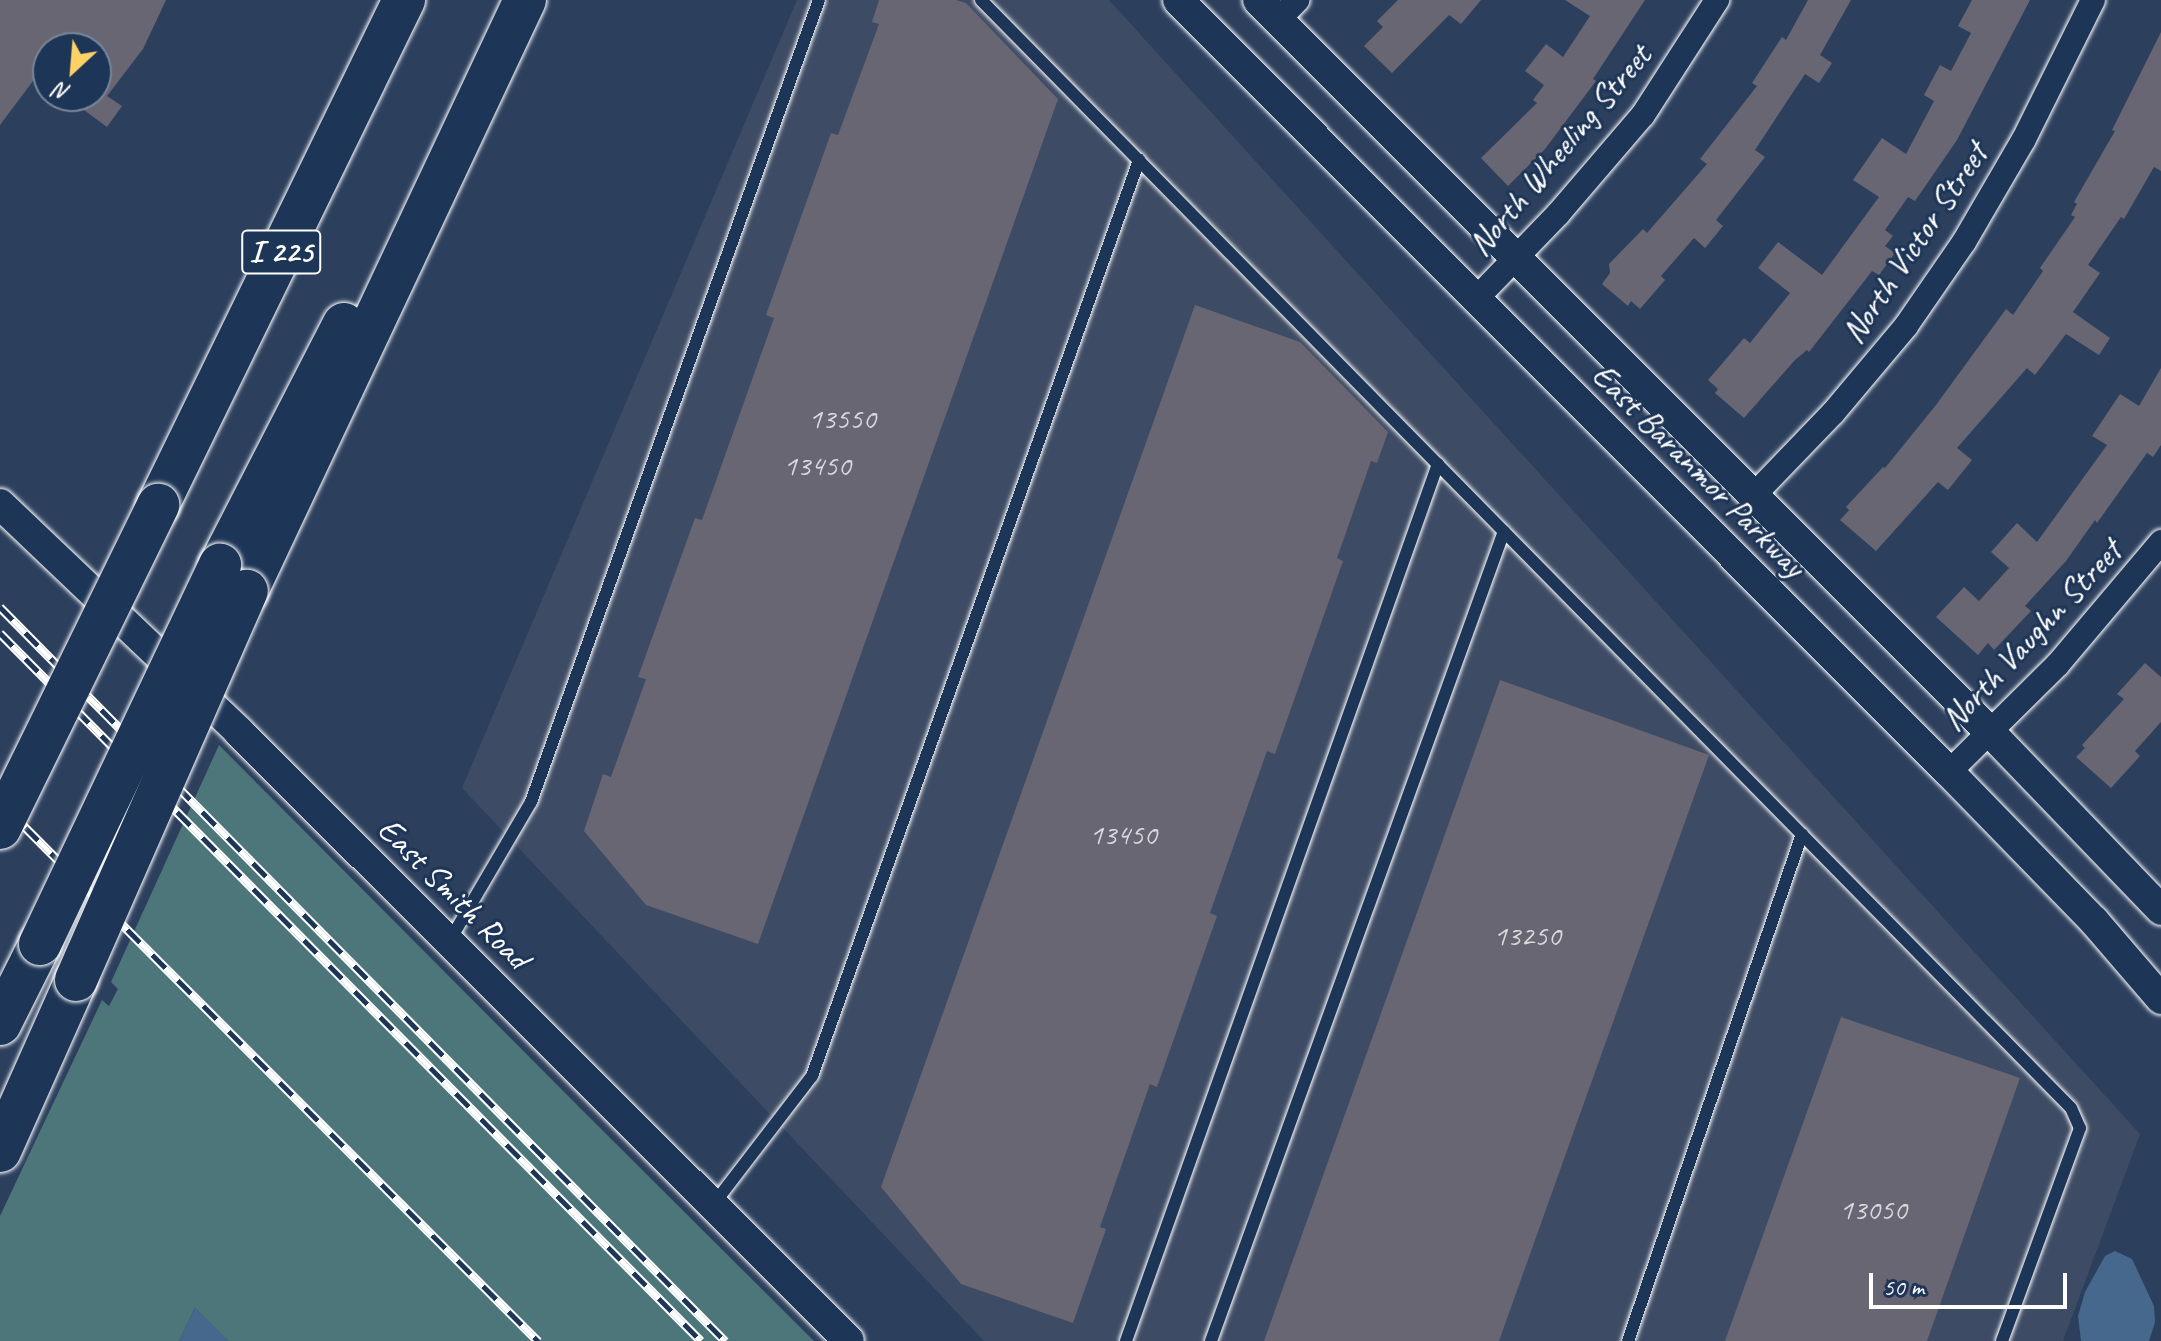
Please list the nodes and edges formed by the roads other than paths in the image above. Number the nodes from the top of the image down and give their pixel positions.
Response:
1 (404, 0) edge
2 (511, 0) edge
3 (525, 0) edge
4 (819, 0) edge
5 (981, 0) edge
6 (1178, 0) edge
7 (1717, 0) edge
8 (2093, 0) edge
9 (1278, 7) edge
10 (1139, 160) junction
11 (1515, 260) junction
12 (1475, 300) junction
13 (1438, 464) junction
14 (1753, 496) junction
15 (0, 504) edge
16 (1504, 531) junction
17 (2161, 542) edge
18 (234, 578) junction
19 (1990, 732) junction
20 (1949, 772) junction
21 (0, 828) edge
22 (1802, 834) junction
23 (2161, 910) edge
24 (449, 942) junction
25 (2161, 999) edge
26 (0, 1024) edge
27 (0, 1151) edge
28 (713, 1205) junction
29 (849, 1341) edge
30 (1126, 1341) edge
31 (1211, 1341) edge
32 (1628, 1341) edge
33 (2002, 1341) edge

1 - 21 highway, I 225, bridge
2 - 18 highway
3 - 18 highway
4 - 24 lane
5 - 10 lane
6 - 12 street, East Baranmor Parkway
7 - 11 street, North Wheeling Street
8 - 14 street, North Victor Street
9 - 11 street, East Baranmor Parkway
10 - 13 lane
10 - 28 lane
11 - 12 street, North Wheeling Street
11 - 14 street, East Baranmor Parkway
12 - 20 street, East Baranmor Parkway
13 - 16 lane
13 - 30 lane
14 - 19 street, East Baranmor Parkway
15 - 24 street, East Smith Road
16 - 22 lane
16 - 31 lane
17 - 19 street, North Vaughn Street
18 - 26 highway, bridge
18 - 27 highway, bridge
19 - 20 street, North Vaughn Street
19 - 23 street, East Baranmor Parkway
20 - 25 street, East Baranmor Parkway
22 - 32 lane
22 - 33 lane
24 - 28 street, East Smith Road
28 - 29 street, East Smith Road

